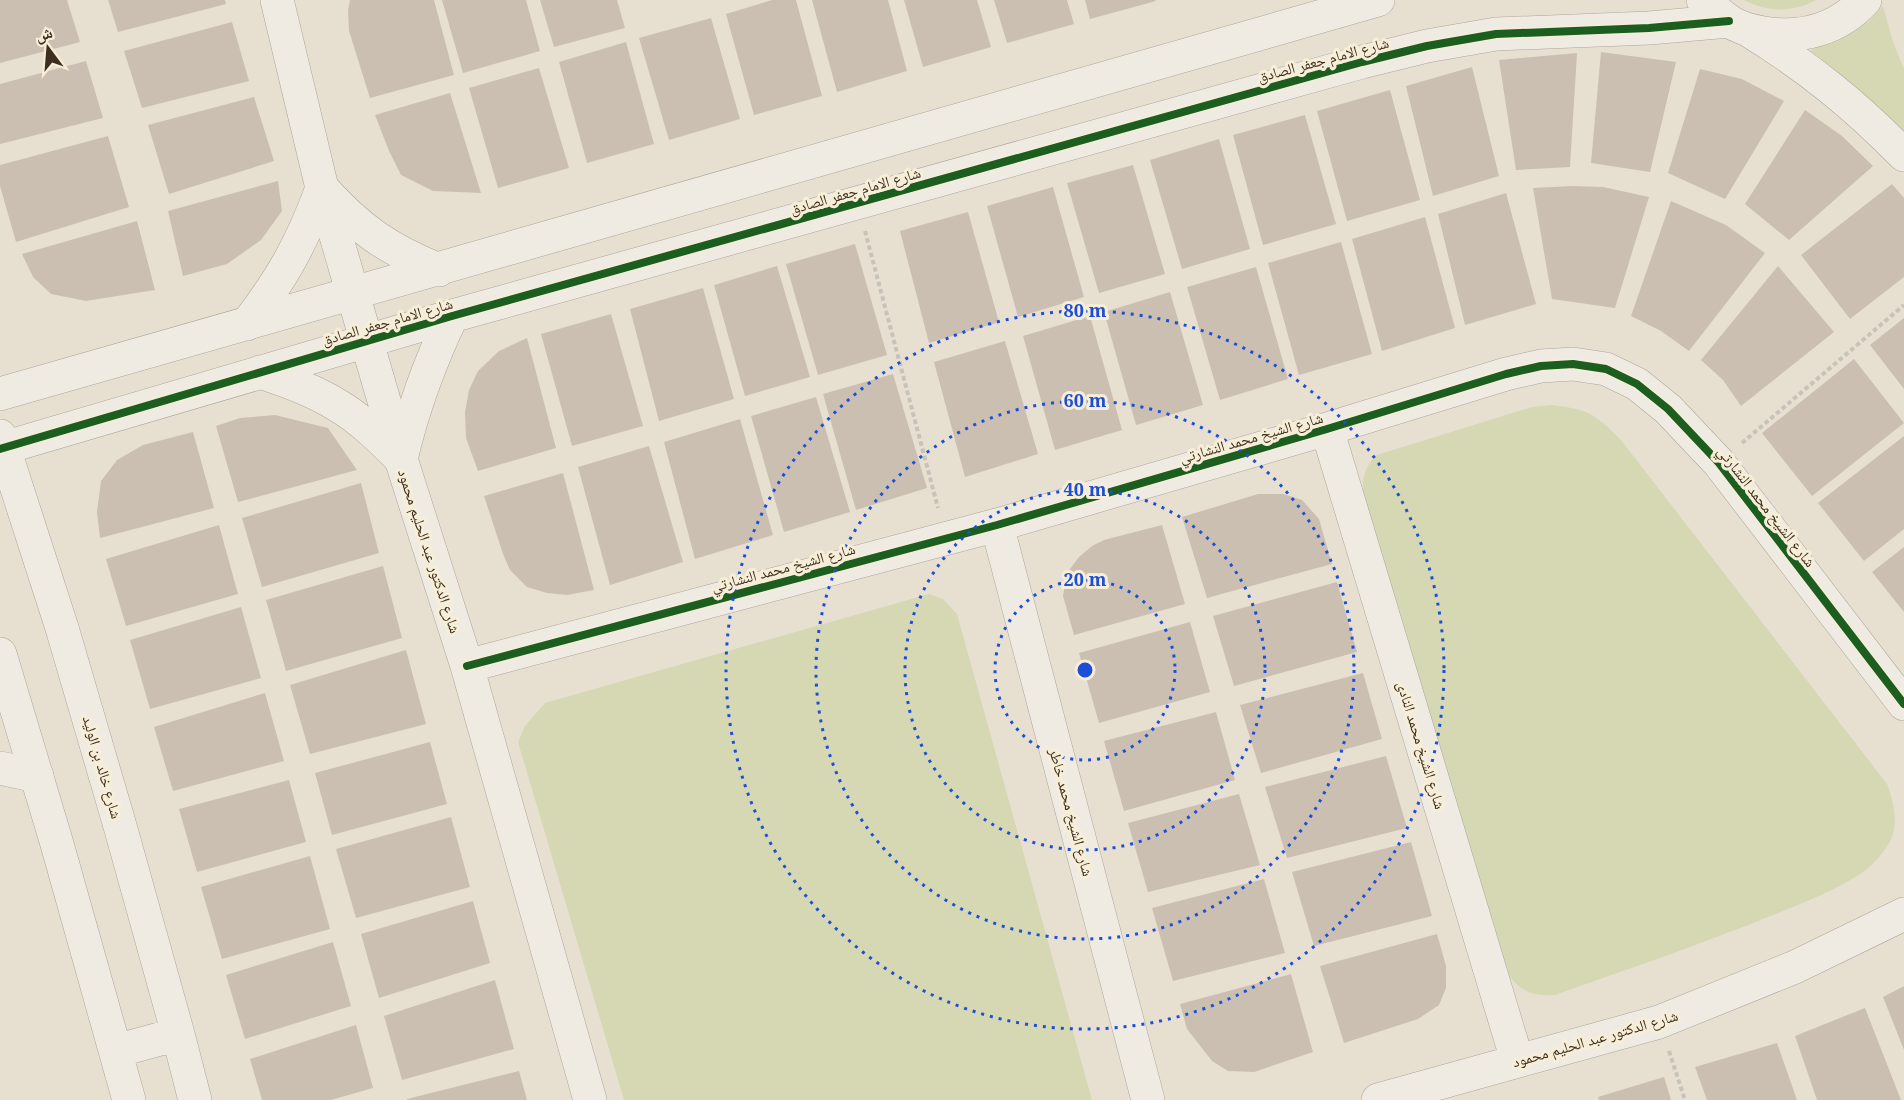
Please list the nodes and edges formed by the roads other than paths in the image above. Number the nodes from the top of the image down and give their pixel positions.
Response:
1 (277, 0) edge
2 (1378, 0) edge
3 (1703, 0) edge
4 (1865, 0) edge
5 (1739, 26) junction
6 (1904, 155) edge
7 (322, 188) junction
8 (439, 270) junction
9 (353, 294) junction
10 (452, 316) junction
11 (248, 324) junction
12 (367, 341) junction
13 (260, 372) junction
14 (0, 394) edge
15 (1327, 429) junction
16 (1, 445) edge
17 (401, 459) junction
18 (997, 525) junction
19 (0, 654) edge
20 (467, 666) junction
21 (1904, 705) edge
22 (0, 768) edge
23 (37, 776) junction
24 (1904, 914) edge
25 (178, 1034) junction
26 (116, 1051) junction
27 (1516, 1060) junction
28 (129, 1100) edge
29 (195, 1100) edge
30 (590, 1100) edge
31 (1148, 1100) edge
32 (1378, 1100) edge

1 - 7 street, شارع الدكتور عبد الحليم محمود
2 - 8 street
3 - 5 street
4 - 5 street, شارع الامام جعفر الصادق
5 - 6 street
5 - 10 street, شارع الامام جعفر الصادق
7 - 8 street
7 - 9 street, شارع الدكتور عبد الحليم محمود
7 - 11 street
8 - 9 street
9 - 11 street
9 - 12 street, شارع الدكتور عبد الحليم محمود
10 - 12 street, شارع الامام جعفر الصادق
10 - 17 street
11 - 14 street
12 - 13 street, شارع الامام جعفر الصادق
12 - 17 street, شارع الدكتور عبد الحليم محمود
13 - 16 street, شارع الامام جعفر الصادق
13 - 17 street
15 - 18 street, شارع الشيخ محمد النشارتي
15 - 21 street, شارع الشيخ محمد النشارتي
15 - 27 street, شارع الشيخ محمد النادى
16 - 25 street, شارع خالد بن الوليد
17 - 20 street, شارع الدكتور عبد الحليم محمود
18 - 20 street, شارع الشيخ محمد النشارتي
18 - 31 street, شارع الشيخ محمد خاطر
19 - 23 street
20 - 30 street, شارع الدكتور عبد الحليم محمود
22 - 23 street
23 - 26 street
24 - 27 street, شارع الدكتور عبد الحليم محمود
25 - 26 street
25 - 29 street, شارع خالد بن الوليد
26 - 28 street
27 - 32 street, شارع الدكتور عبد الحليم محمود

